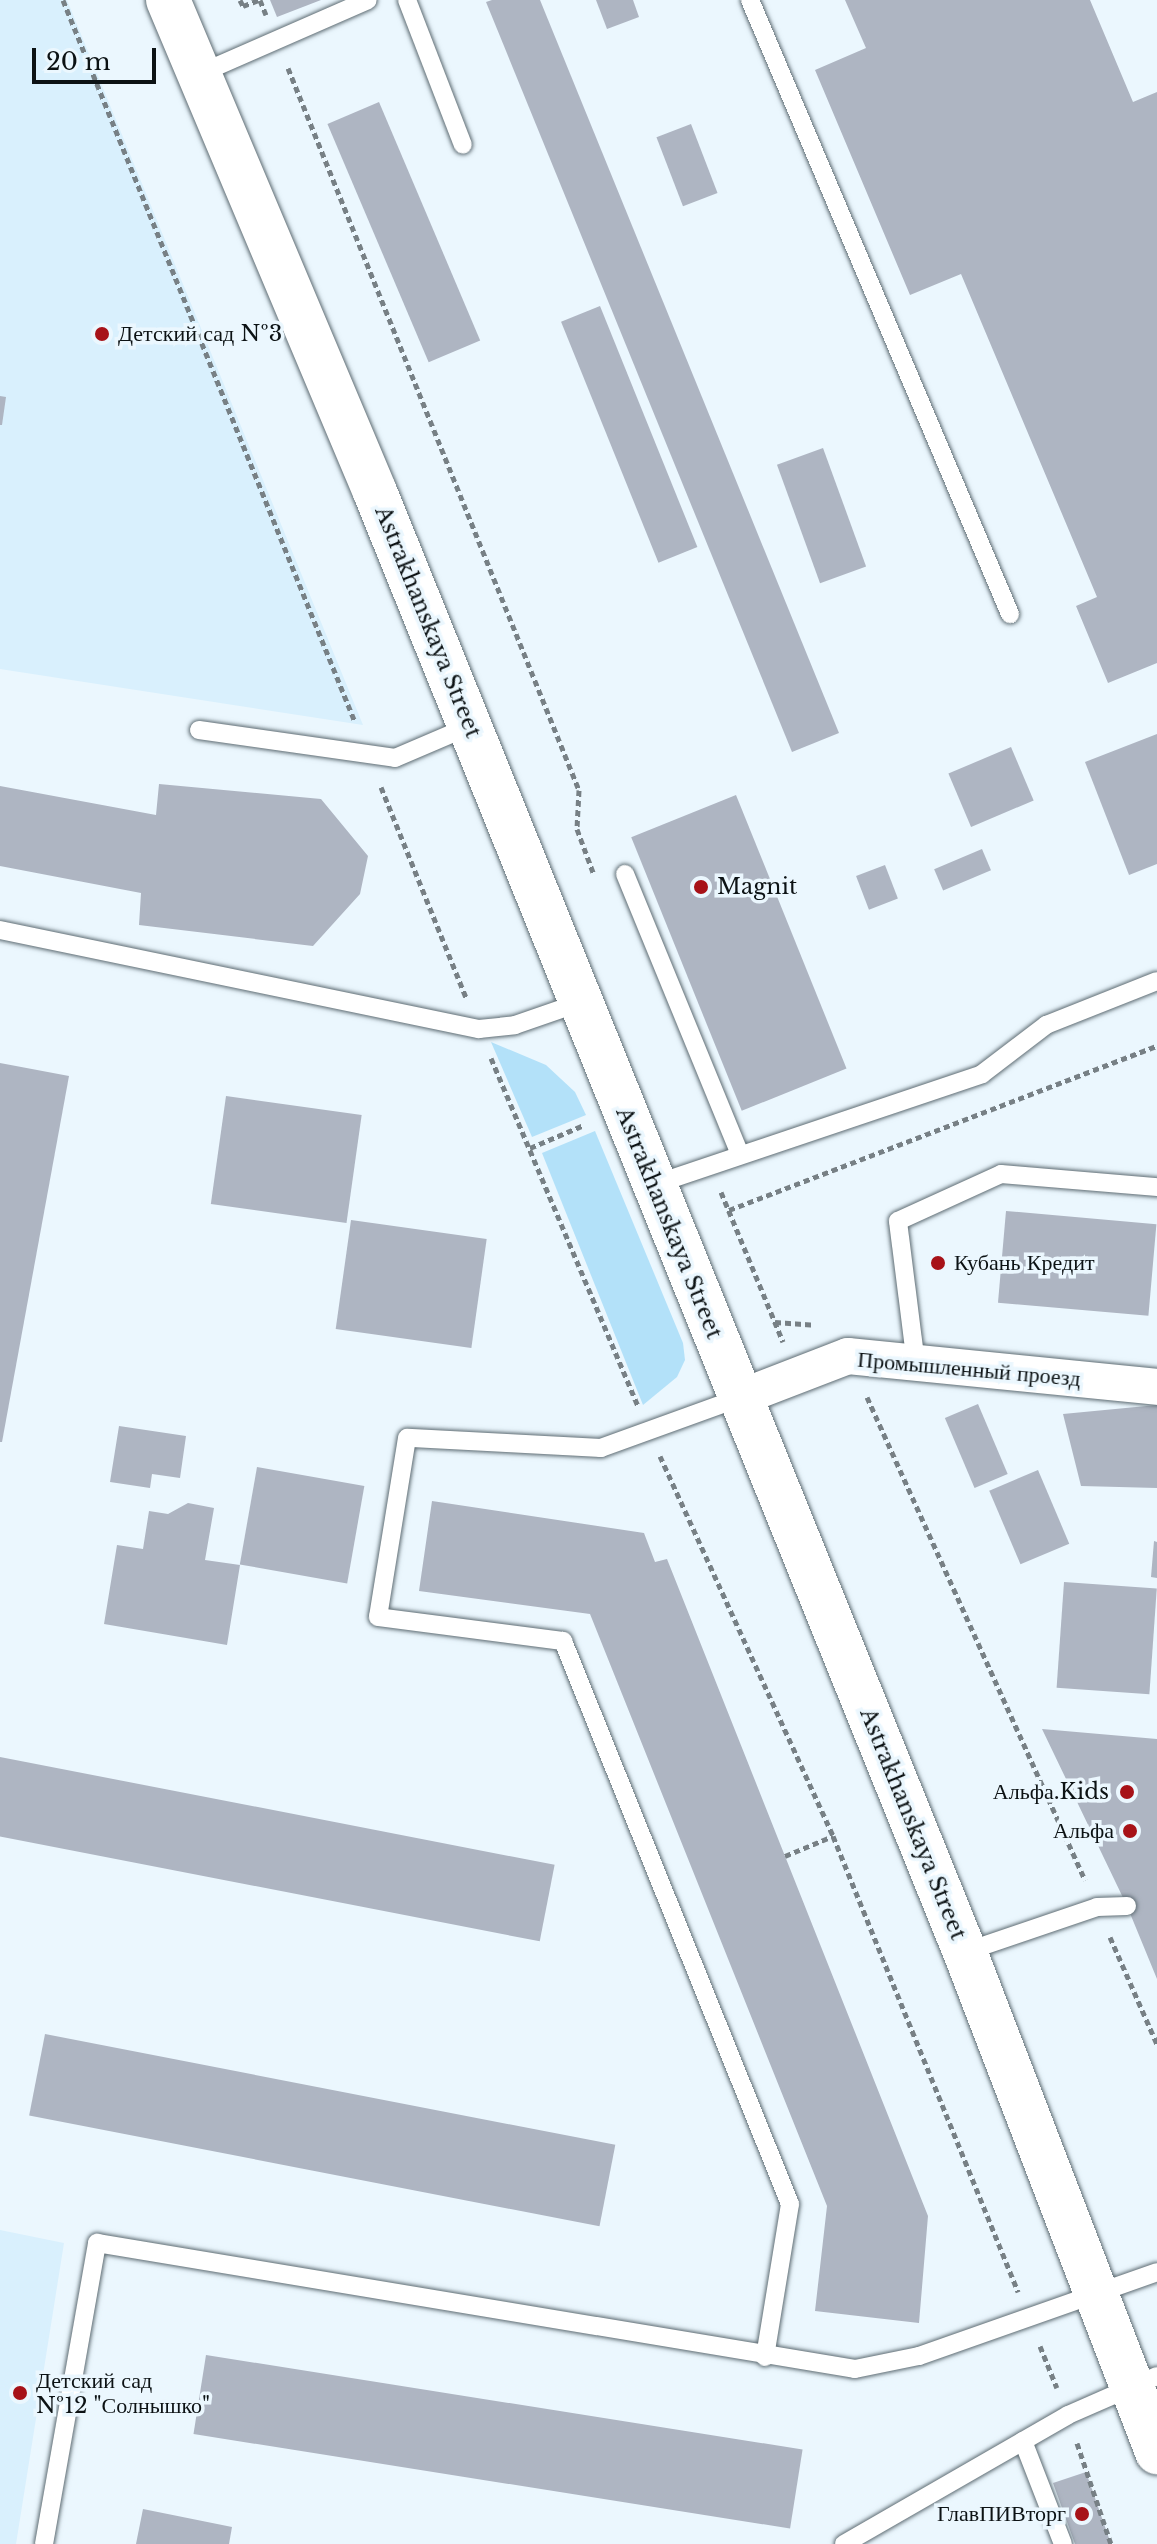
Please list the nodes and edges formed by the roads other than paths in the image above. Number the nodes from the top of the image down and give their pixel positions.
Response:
1 (168, 0) edge
2 (368, 0) edge
3 (407, 0) edge
4 (750, 0) edge
5 (198, 75) junction
6 (463, 145) dead end
7 (1010, 614) dead end
8 (470, 726) junction
9 (199, 730) dead end
10 (625, 874) dead end
11 (0, 930) edge
12 (1157, 981) edge
13 (579, 1003) junction
14 (740, 1154) junction
15 (653, 1185) junction
16 (1157, 1187) edge
17 (916, 1364) junction
18 (1157, 1387) edge
19 (739, 1398) junction
20 (1127, 1906) dead end
21 (965, 1952) junction
22 (1157, 2272) edge
23 (1097, 2297) junction
24 (765, 2357) junction
25 (1144, 2382) edge
26 (1023, 2441) junction
27 (1157, 2452) edge
28 (44, 2544) edge
29 (844, 2544) edge
30 (1063, 2544) edge

1 - 5 street, Astrakhanskaya Street
2 - 5 lane
3 - 6 lane
4 - 7 lane
5 - 8 street, Astrakhanskaya Street
8 - 9 lane
8 - 13 street, Astrakhanskaya Street
10 - 14 lane
11 - 13 lane
12 - 14 lane
13 - 15 street, Astrakhanskaya Street
14 - 15 lane
15 - 19 street, Astrakhanskaya Street
16 - 17 lane
17 - 18 street, Промышленный проезд
17 - 19 street, Промышленный проезд
19 - 21 street, Astrakhanskaya Street
19 - 24 lane
20 - 21 lane
21 - 23 street, Astrakhanskaya Street
22 - 23 lane
23 - 24 lane
23 - 25 street, Astrakhanskaya Street
24 - 28 lane
25 - 26 lane
25 - 27 street, Astrakhanskaya Street
26 - 29 lane
26 - 30 lane

